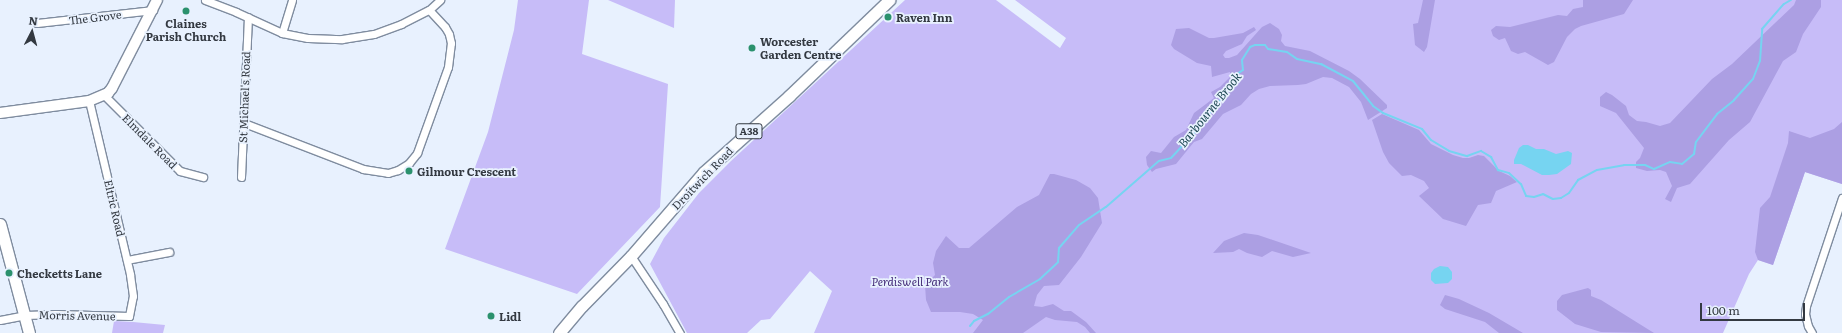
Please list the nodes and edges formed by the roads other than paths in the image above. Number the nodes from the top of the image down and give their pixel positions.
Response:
1 (157, 0) edge
2 (206, 0) edge
3 (292, 0) edge
4 (440, 0) edge
5 (889, 0) edge
6 (153, 10) junction
7 (429, 10) junction
8 (248, 17) junction
9 (37, 23) dead end
10 (282, 33) junction
11 (104, 95) junction
12 (89, 101) junction
13 (0, 113) edge
14 (244, 123) junction
15 (203, 177) dead end
16 (241, 177) dead end
17 (1842, 198) edge
18 (0, 224) edge
19 (169, 252) dead end
20 (631, 256) junction
21 (127, 260) junction
22 (25, 315) junction
23 (129, 316) joint
24 (0, 320) edge
25 (29, 333) edge
26 (559, 333) edge
27 (680, 333) edge
28 (1812, 333) edge

1 - 6 street
2 - 8 street
3 - 10 street
4 - 7 street
5 - 20 main road, Droitwich Road / A38
6 - 9 street, The Grove
6 - 11 street
7 - 10 street
7 - 14 street
8 - 10 street
8 - 14 street, St Michael's Road
11 - 12 street
11 - 15 street, Elmdale Road
12 - 13 street
12 - 21 street, Eltric Road
14 - 16 street, St Michael's Road
17 - 28 street
18 - 22 main road
19 - 21 street
20 - 26 main road, Droitwich Road / A38
20 - 27 street
21 - 23 street, Eltric Road
22 - 23 street, Morris Avenue
22 - 24 street, Morris Avenue
22 - 25 main road

